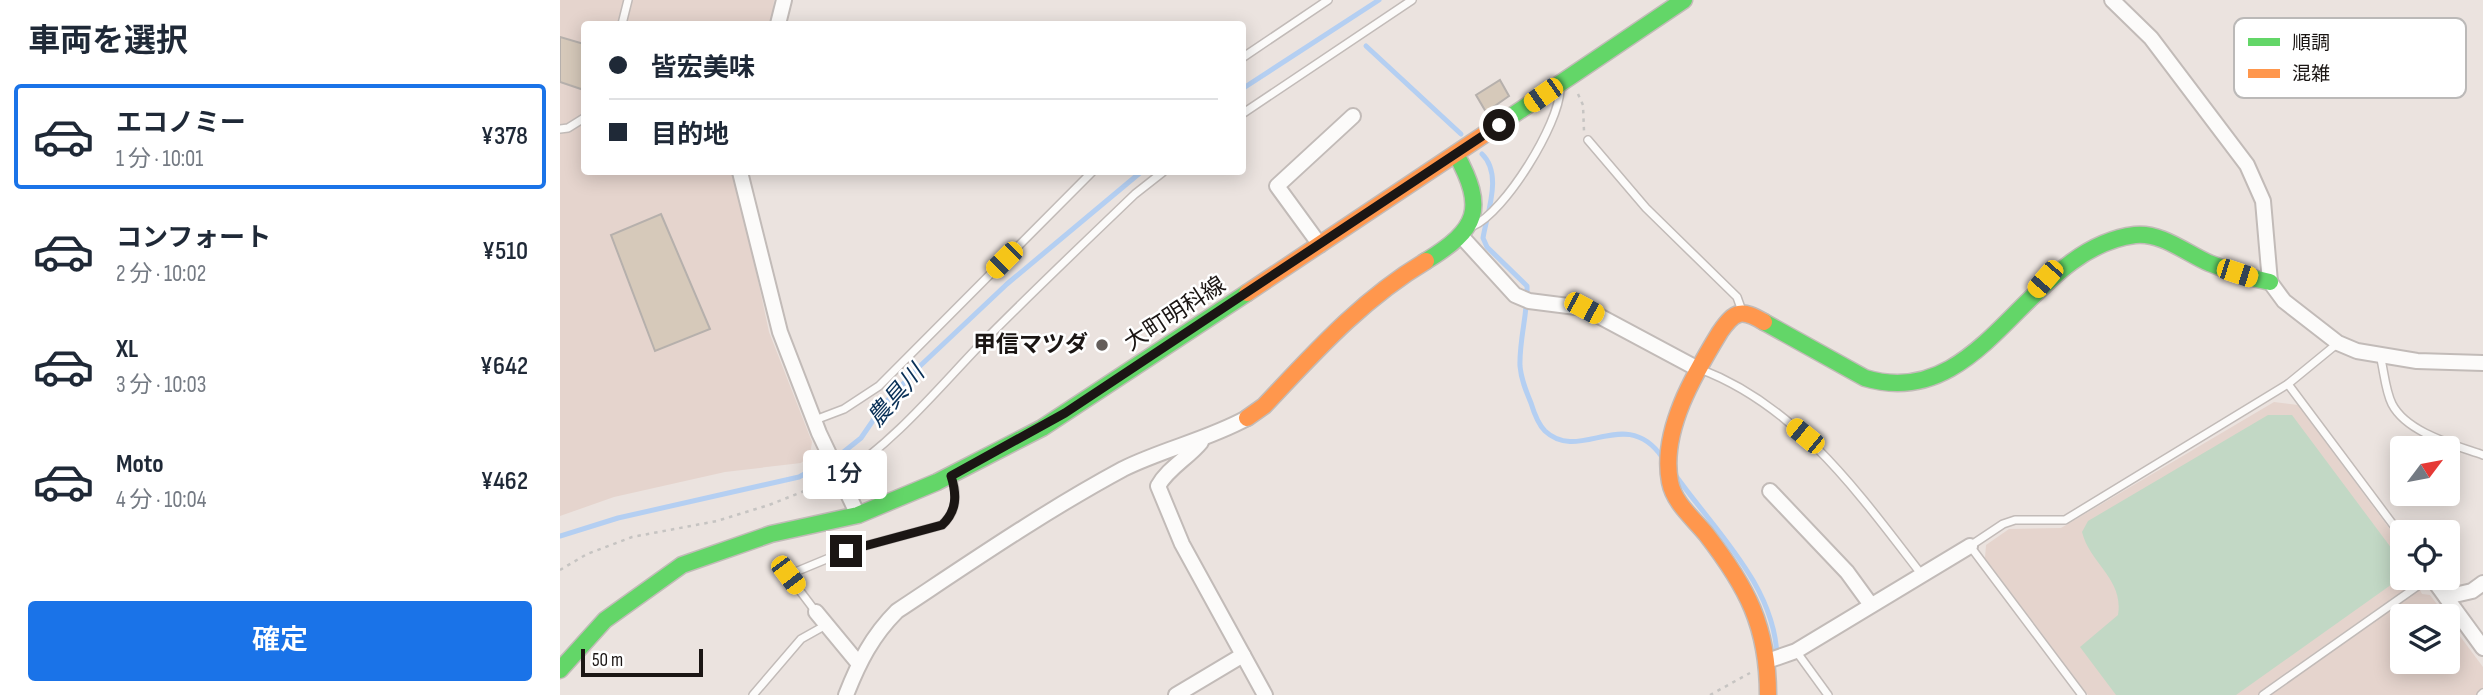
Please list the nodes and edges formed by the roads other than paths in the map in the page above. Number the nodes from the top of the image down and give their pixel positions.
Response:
1 (628, 0) edge
2 (784, 0) edge
3 (1328, 0) edge
4 (1412, 0) edge
5 (1684, 0) edge
6 (2112, 0) edge
7 (623, 21) edge
8 (779, 21) edge
9 (1246, 55) edge
10 (1564, 88) junction
11 (1246, 111) edge
12 (1353, 116) dead end
13 (581, 120) edge
14 (560, 129) edge
15 (1588, 140) road end
16 (1456, 154) junction
17 (741, 175) edge
18 (1089, 175) edge
19 (1159, 175) edge
20 (1466, 232) junction
21 (1320, 245) junction
22 (2270, 282) junction
23 (1742, 312) junction
24 (2338, 343) junction
25 (2380, 355) junction
26 (2483, 363) edge
27 (1699, 369) junction
28 (2288, 384) junction
29 (1247, 418) joint
30 (817, 427) junction
31 (1202, 440) junction
32 (2483, 455) edge
33 (839, 475) junction
34 (951, 476) junction
35 (1770, 491) dead end
36 (858, 515) junction
37 (2390, 521) edge
38 (1970, 546) junction
39 (1922, 575) junction
40 (2483, 583) edge
41 (2413, 590) edge
42 (2440, 590) edge
43 (2446, 597) junction
44 (1871, 605) junction
45 (816, 612) joint
46 (827, 625) junction
47 (2483, 648) edge
48 (1796, 651) junction
49 (1243, 655) junction
50 (1770, 660) junction
51 (859, 664) junction
52 (560, 670) edge
53 (753, 695) edge
54 (846, 695) edge
55 (1176, 695) edge
56 (1265, 695) edge
57 (1768, 695) edge
58 (1828, 695) edge
59 (2082, 695) edge
60 (2263, 695) edge

1 - 7 lane
2 - 8 street
3 - 9 lane
4 - 11 lane
5 - 10 street, 大町明科線
6 - 22 street
10 - 16 street, 大町明科線
10 - 20 lane
12 - 21 street
13 - 14 lane
15 - 23 lane
16 - 20 street
16 - 21 street, 大町明科線
17 - 30 street
18 - 30 lane
19 - 33 lane
20 - 27 street
20 - 29 street
21 - 34 street, 大町明科線
22 - 23 street
22 - 24 street
23 - 27 street
24 - 25 street
24 - 28 lane
25 - 26 street
25 - 32 lane
27 - 39 lane
27 - 50 street
28 - 37 lane
28 - 38 lane
29 - 31 street
30 - 33 street
31 - 49 street
31 - 51 street
33 - 36 street
34 - 36 street, 大町明科線
34 - 45 lane
35 - 44 street
36 - 52 street, 大町明科線
38 - 39 street
38 - 59 lane
39 - 44 street
40 - 43 street
41 - 60 lane
42 - 43 street
43 - 47 street
44 - 48 street
45 - 46 street
46 - 51 street
46 - 53 lane
48 - 50 street
48 - 58 lane
49 - 55 street
49 - 56 street
50 - 57 street
51 - 54 street

